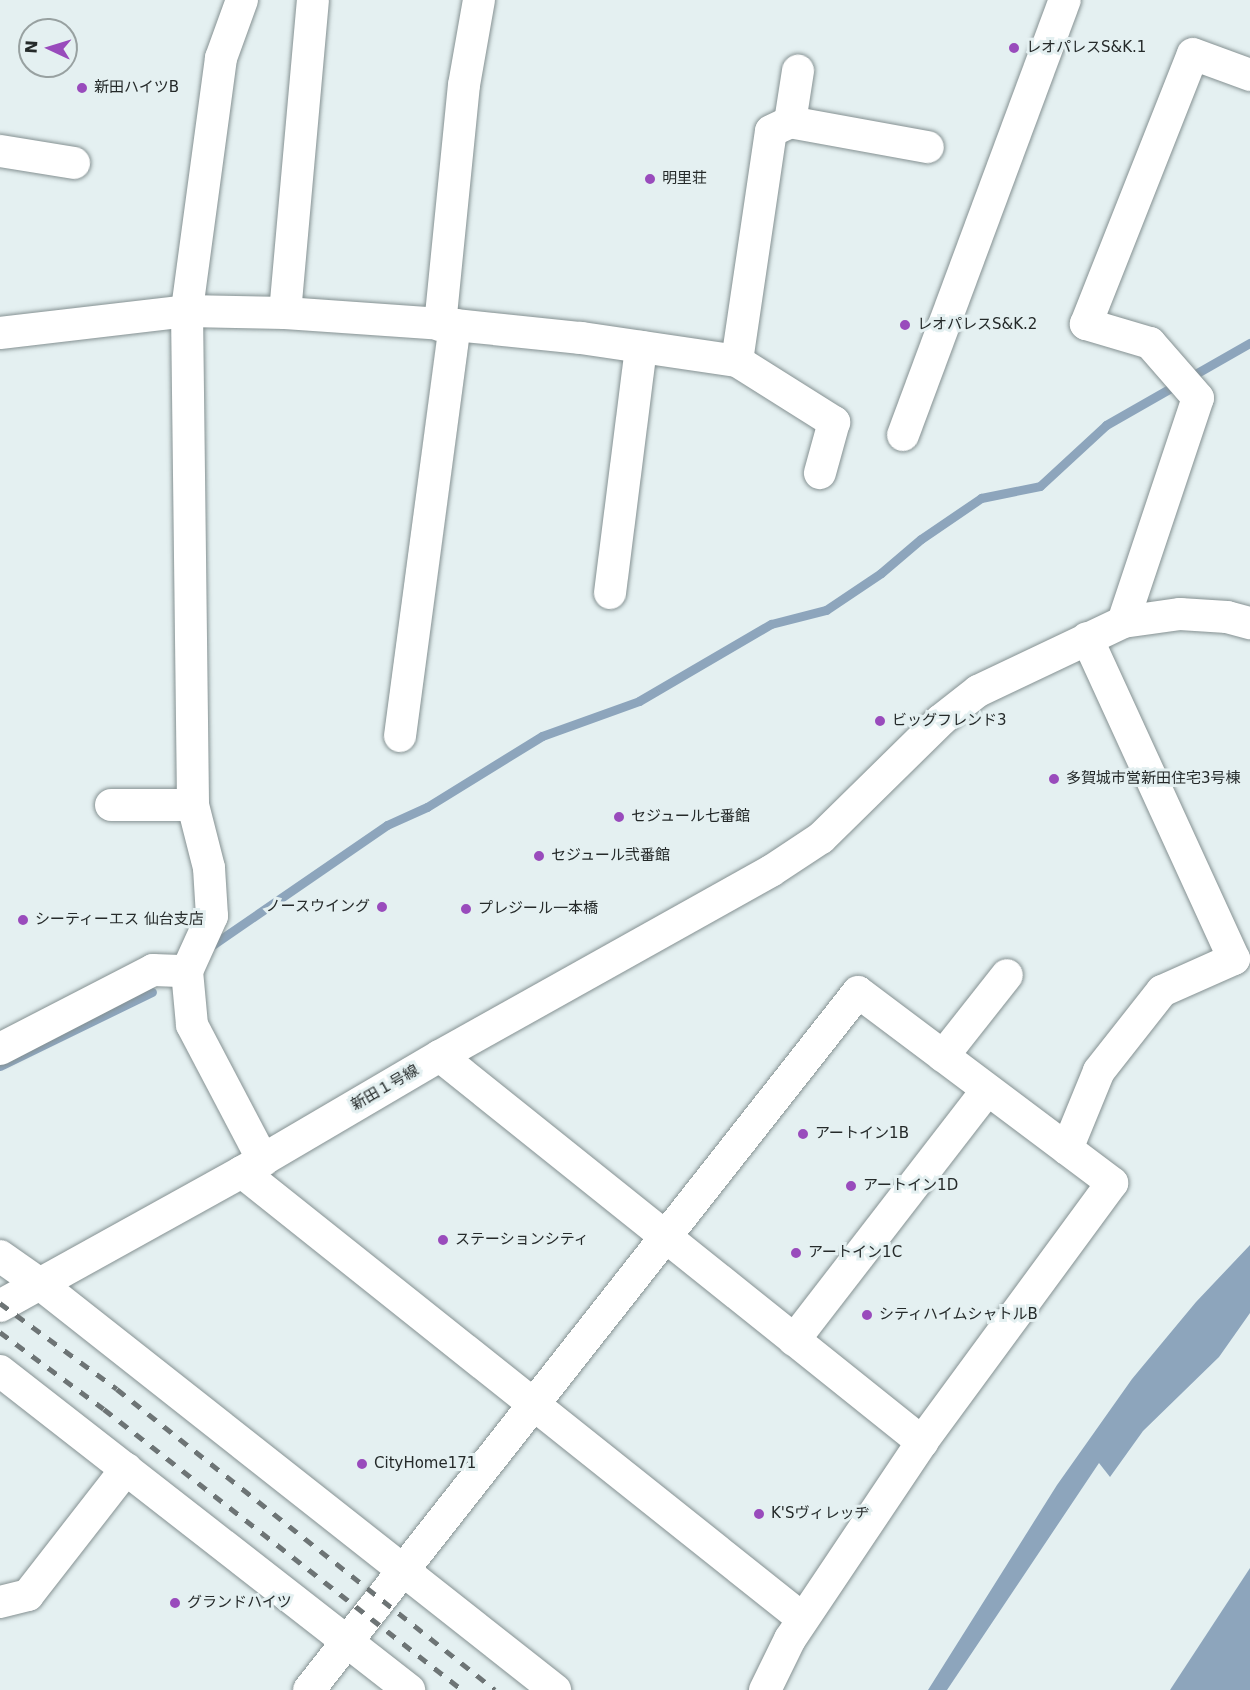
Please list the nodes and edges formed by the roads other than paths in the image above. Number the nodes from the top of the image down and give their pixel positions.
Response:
1 (242, 0) edge
2 (313, 0) edge
3 (479, 0) edge
4 (1065, 0) edge
5 (798, 71) dead end
6 (1250, 75) edge
7 (790, 122) junction
8 (928, 147) dead end
9 (0, 151) edge
10 (75, 163) dead end
11 (187, 311) junction
12 (285, 313) junction
13 (448, 325) junction
14 (0, 333) edge
15 (641, 347) junction
16 (738, 361) junction
17 (903, 435) dead end
18 (820, 473) dead end
19 (610, 593) dead end
20 (1123, 622) junction
21 (1250, 623) edge
22 (1087, 638) junction
23 (400, 736) dead end
24 (111, 805) dead end
25 (193, 806) junction
26 (187, 971) junction
27 (1007, 975) dead end
28 (0, 1049) edge
29 (440, 1056) junction
30 (943, 1056) junction
31 (987, 1090) junction
32 (1067, 1149) junction
33 (253, 1166) junction
34 (663, 1237) junction
35 (0, 1256) edge
36 (40, 1284) junction
37 (0, 1306) edge
38 (794, 1340) junction
39 (0, 1371) edge
40 (534, 1402) junction
41 (922, 1442) junction
42 (126, 1469) junction
43 (403, 1569) junction
44 (0, 1602) edge
45 (803, 1619) junction
46 (347, 1643) junction
47 (309, 1690) edge
48 (409, 1690) edge
49 (555, 1690) edge
50 (765, 1690) edge

1 - 11 street
2 - 12 street
3 - 13 street
4 - 17 street
5 - 7 street
6 - 20 street
7 - 8 street
7 - 16 street
9 - 10 street
11 - 12 street
11 - 14 street
11 - 25 street
12 - 13 street
13 - 15 street
13 - 23 street
15 - 16 street
15 - 19 street
16 - 18 street
20 - 21 street, 新田１号線
20 - 22 street, 新田１号線
22 - 29 street, 新田１号線
22 - 32 street
24 - 25 street
25 - 26 street
26 - 28 street
26 - 33 street
27 - 30 street
29 - 33 street, 新田１号線
29 - 34 street
30 - 31 street
30 - 34 street
31 - 32 street
31 - 38 street
32 - 41 street
33 - 36 street, 新田１号線
33 - 40 street
34 - 38 street
34 - 40 street
35 - 36 street
36 - 37 street, 新田１号線
36 - 43 street
38 - 41 street
39 - 42 street
40 - 43 street
40 - 45 street
41 - 45 street
42 - 44 street
42 - 46 street
43 - 46 street
43 - 49 street
45 - 50 street
46 - 47 street
46 - 48 street

